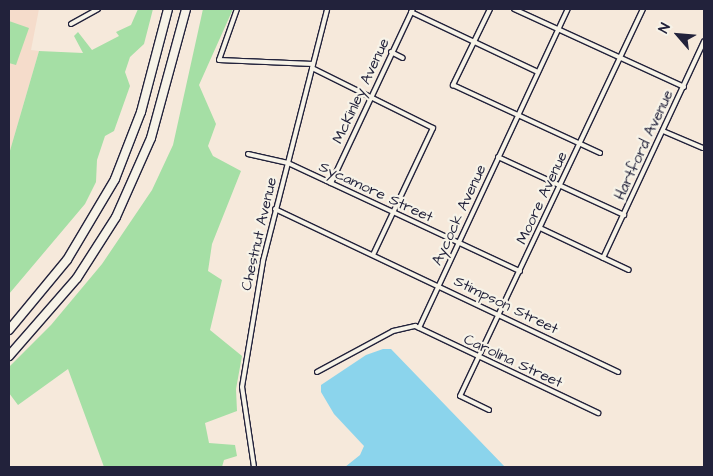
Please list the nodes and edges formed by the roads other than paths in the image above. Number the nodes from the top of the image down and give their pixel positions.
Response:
1 (98, 9) edge
2 (168, 9) edge
3 (186, 9) edge
4 (236, 9) edge
5 (327, 9) edge
6 (490, 9) edge
7 (514, 9) edge
8 (568, 9) edge
9 (643, 9) edge
10 (412, 10) edge
11 (71, 24) dead end
12 (558, 29) junction
13 (474, 42) junction
14 (704, 44) edge
15 (391, 52) junction
16 (403, 58) dead end
17 (620, 58) junction
18 (313, 66) junction
19 (538, 72) junction
20 (684, 87) junction
21 (369, 98) junction
22 (519, 113) junction
23 (664, 131) junction
24 (579, 144) junction
25 (703, 148) edge
26 (600, 153) dead end
27 (248, 154) dead end
28 (498, 157) junction
29 (288, 163) junction
30 (331, 183) junction
31 (559, 186) junction
32 (276, 209) junction
33 (395, 213) junction
34 (624, 215) junction
35 (540, 228) junction
36 (459, 243) junction
37 (373, 255) junction
38 (603, 258) junction
39 (629, 270) dead end
40 (520, 271) junction
41 (439, 285) junction
42 (500, 314) junction
43 (419, 328) junction
44 (9, 330) edge
45 (9, 356) edge
46 (479, 358) junction
47 (317, 372) dead end
48 (618, 372) dead end
49 (489, 410) dead end
50 (598, 413) dead end
51 (254, 467) edge

1 - 11 street
2 - 44 highway
3 - 45 highway
4 - 18 street
5 - 18 street, Chestnut Avenue
6 - 13 street
7 - 12 street
8 - 12 street, Aycock Avenue
9 - 17 street, Moore Avenue
10 - 13 street
10 - 15 street, McKinley Avenue
12 - 17 street
12 - 19 street, Aycock Avenue
13 - 19 street
13 - 22 street
14 - 20 street, Hartford Avenue
15 - 16 street
15 - 21 street, McKinley Avenue
17 - 20 street
17 - 24 street, Moore Avenue
18 - 21 street
18 - 29 street, Chestnut Avenue
19 - 22 street, Aycock Avenue
20 - 23 street, Hartford Avenue
21 - 30 street, McKinley Avenue
21 - 33 street
22 - 24 street
22 - 28 street, Aycock Avenue
23 - 25 street
23 - 34 street, Hartford Avenue
24 - 26 street
24 - 31 street, Moore Avenue
27 - 29 street, Sycamore Street
28 - 31 street
28 - 36 street, Aycock Avenue
29 - 30 street, Sycamore Street
29 - 32 street, Chestnut Avenue
30 - 33 street, Sycamore Street
31 - 34 street
31 - 35 street, Moore Avenue
32 - 37 street, Stimpson Street
32 - 51 street, Chestnut Avenue
33 - 36 street, Sycamore Street
33 - 37 street
34 - 38 street, Hartford Avenue
35 - 38 street
35 - 40 street, Moore Avenue
36 - 40 street, Sycamore Street
36 - 41 street, Aycock Avenue
37 - 41 street, Stimpson Street
38 - 39 street
40 - 42 street, Moore Avenue
41 - 42 street, Stimpson Street
41 - 43 street, Aycock Avenue
42 - 46 street, Moore Avenue
42 - 48 street, Stimpson Street
43 - 46 street, Carolina Street
43 - 47 street
46 - 49 street, Moore Avenue
46 - 50 street, Carolina Street

